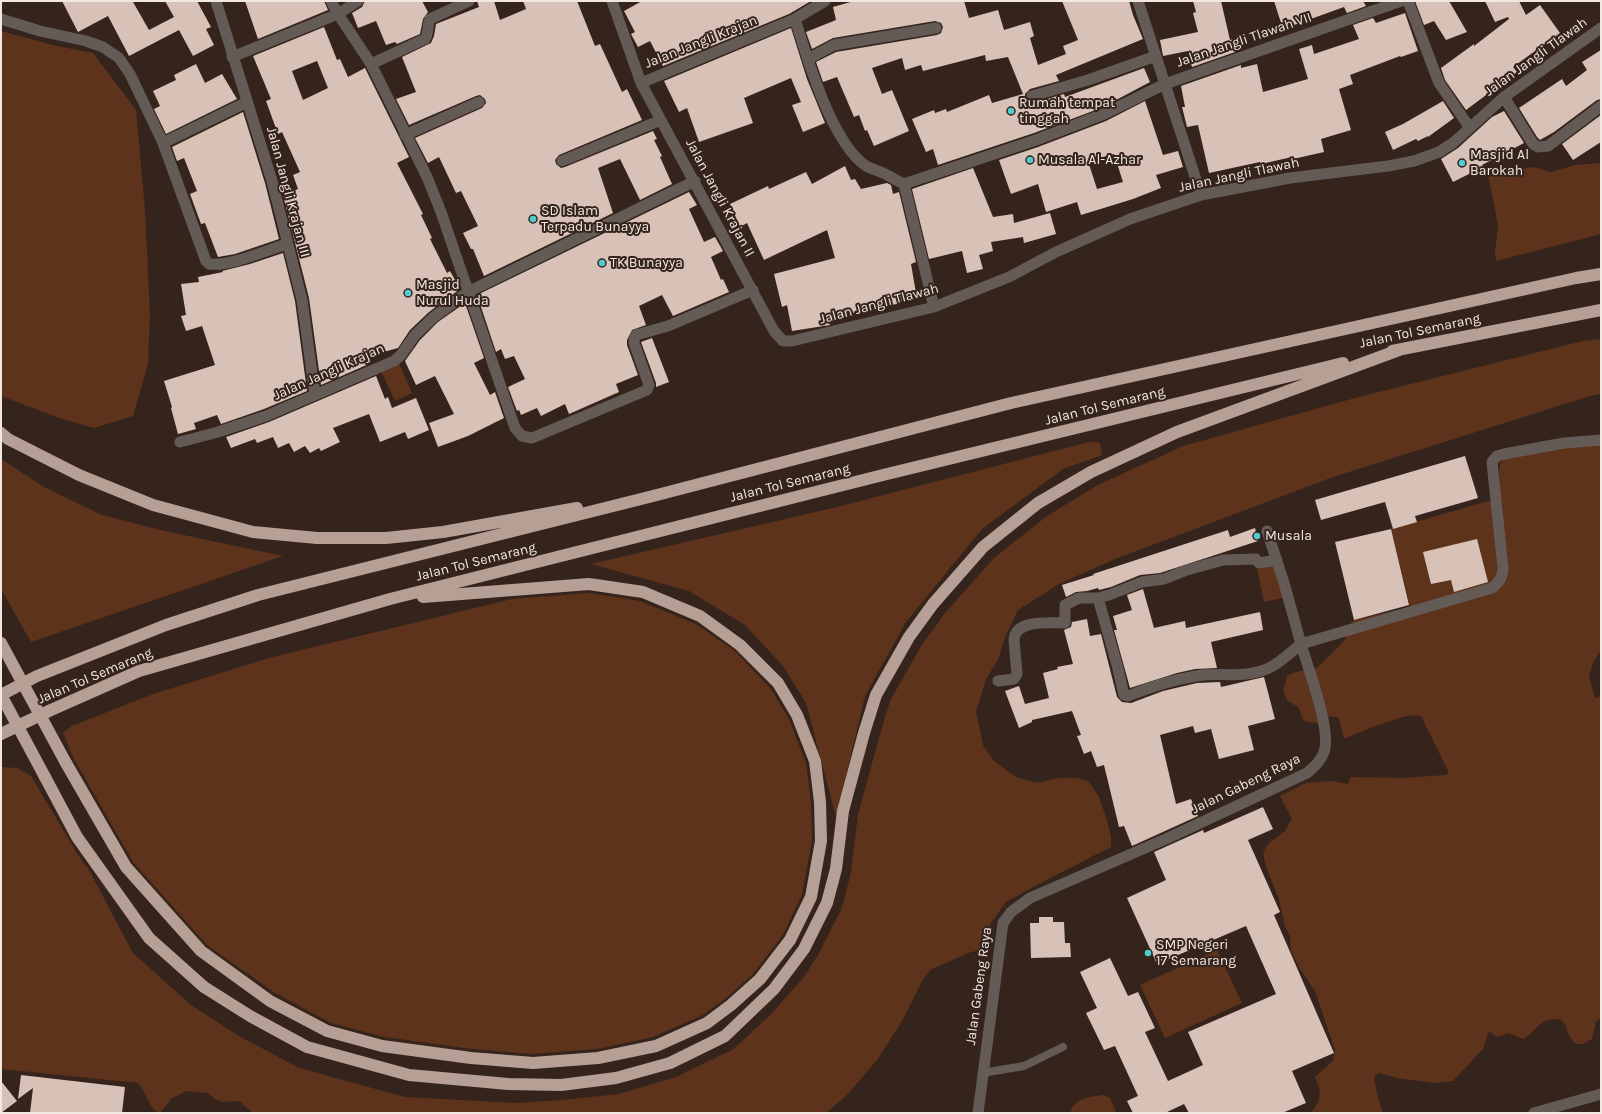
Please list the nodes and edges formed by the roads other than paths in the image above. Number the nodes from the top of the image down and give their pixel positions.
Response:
1 (216, 1) edge
2 (331, 1) edge
3 (358, 1) edge
4 (469, 1) edge
5 (612, 1) edge
6 (825, 1) edge
7 (1138, 1) edge
8 (1401, 1) edge
9 (1408, 1) edge
10 (1380, 5) edge
11 (338, 14) junction
12 (1, 19) edge
13 (794, 19) junction
14 (936, 28) dead end
15 (1601, 28) edge
16 (232, 56) junction
17 (1156, 56) junction
18 (808, 59) junction
19 (371, 64) junction
20 (641, 83) junction
21 (1165, 84) junction
22 (1032, 96) dead end
23 (1504, 97) junction
24 (247, 102) junction
25 (479, 102) dead end
26 (1601, 106) edge
27 (661, 120) junction
28 (1470, 128) junction
29 (406, 135) junction
30 (163, 143) junction
31 (562, 161) dead end
32 (695, 181) junction
33 (904, 184) junction
34 (1201, 195) junction
35 (287, 244) junction
36 (1601, 274) edge
37 (753, 290) junction
38 (468, 292) junction
39 (934, 307) junction
40 (1601, 310) edge
41 (792, 342) joint
42 (1399, 350) junction
43 (315, 395) junction
44 (1, 433) edge
45 (1601, 440) edge
46 (180, 442) dead end
47 (653, 496) junction
48 (1267, 531) dead end
49 (1277, 560) junction
50 (1098, 598) junction
51 (390, 599) junction
52 (1, 643) edge
53 (1301, 644) junction
54 (998, 681) dead end
55 (1, 695) edge
56 (1, 734) edge
57 (1063, 1047) dead end
58 (982, 1073) junction
59 (1601, 1094) edge
60 (978, 1113) edge
61 (1534, 1113) edge

1 - 16 street, Jalan Jangli Krajan III
2 - 11 street
3 - 11 street
4 - 19 street
5 - 20 street, Jalan Jangli Krajan II
6 - 13 street, Jalan Jangli Krajan
7 - 17 street
8 - 10 street, Jalan Jangli Tlawah VII
9 - 28 street
10 - 21 street, Jalan Jangli Tlawah VII
11 - 16 street
11 - 19 street
12 - 30 street
13 - 18 street
13 - 20 street, Jalan Jangli Krajan
14 - 18 street
15 - 23 street, Jalan Jangli Tlawah
16 - 24 street, Jalan Jangli Krajan III
17 - 21 street
17 - 22 street
18 - 33 street
19 - 29 street
20 - 27 street, Jalan Jangli Krajan II
21 - 33 street
21 - 34 street
23 - 26 street
23 - 28 street, Jalan Jangli Tlawah
24 - 30 street
24 - 35 street, Jalan Jangli Krajan III
25 - 29 street
27 - 31 street
27 - 32 street, Jalan Jangli Krajan II
28 - 34 street, Jalan Jangli Tlawah
29 - 38 street
30 - 35 street
32 - 37 street, Jalan Jangli Krajan II
32 - 38 street, Jalan Jangli Krajan
33 - 39 street
34 - 39 street, Jalan Jangli Tlawah
35 - 43 street, Jalan Jangli Krajan III
36 - 47 highway, Jalan Tol Semarang
37 - 38 street
37 - 41 street, Jalan Jangli Krajan II
38 - 43 street, Jalan Jangli Krajan
39 - 41 street, Jalan Jangli Tlawah
40 - 42 highway, Jalan Tol Semarang
42 - 51 highway, Jalan Tol Semarang
42 - 55 highway, bridge
43 - 46 street, Jalan Jangli Krajan
44 - 47 highway
45 - 53 street
47 - 55 highway, Jalan Tol Semarang
48 - 49 street, Jalan Gabeng Raya
49 - 50 street
49 - 53 street, Jalan Gabeng Raya
50 - 53 street
50 - 54 street
51 - 52 highway, bridge
51 - 56 highway, Jalan Tol Semarang
53 - 58 street, Jalan Gabeng Raya
57 - 58 lane
58 - 60 street, Jalan Gabeng Raya
59 - 61 street

